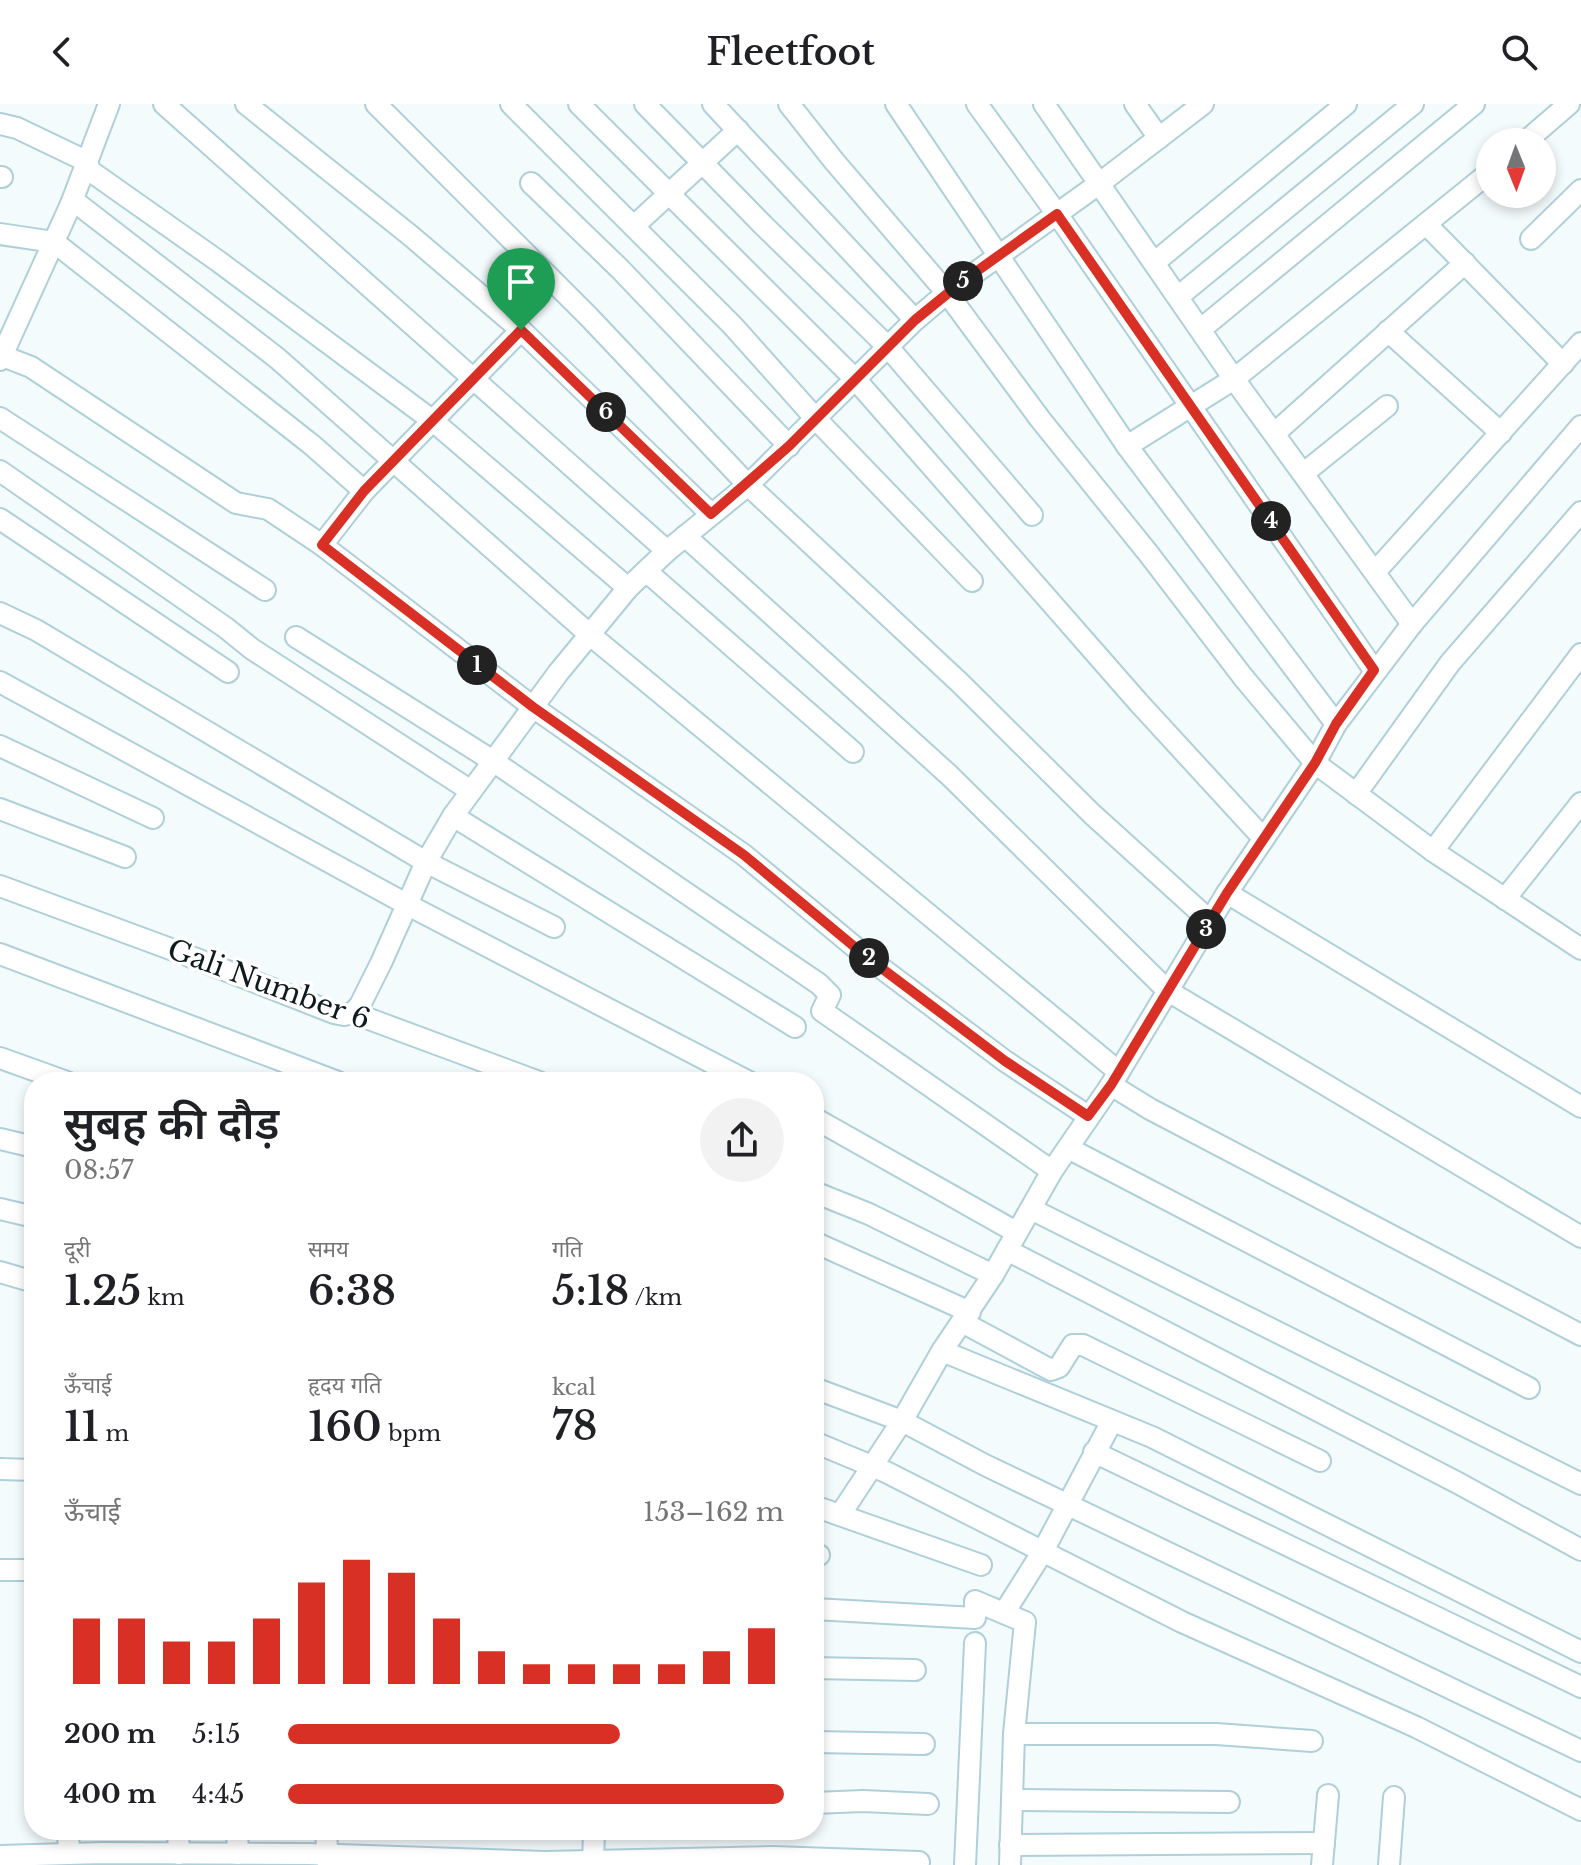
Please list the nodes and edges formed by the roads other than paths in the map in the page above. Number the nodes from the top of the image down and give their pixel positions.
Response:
1 (109, 104) edge
2 (164, 104) edge
3 (246, 104) edge
4 (376, 104) edge
5 (511, 104) edge
6 (579, 104) edge
7 (645, 104) edge
8 (713, 104) edge
9 (789, 104) edge
10 (896, 104) edge
11 (977, 104) edge
12 (1044, 104) edge
13 (1135, 104) edge
14 (1203, 104) edge
15 (1346, 104) edge
16 (1413, 104) edge
17 (1474, 104) edge
18 (1569, 104) edge
19 (0, 124) edge
20 (1541, 128) edge
21 (738, 130) junction
22 (1159, 138) junction
23 (702, 163) junction
24 (87, 165) junction
25 (531, 183) dead end
26 (1100, 183) junction
27 (1476, 183) edge
28 (1581, 190) edge
29 (669, 192) junction
30 (71, 204) junction
31 (1057, 214) junction
32 (1426, 224) junction
33 (634, 226) junction
34 (0, 234) edge
35 (1531, 239) dead end
36 (54, 242) junction
37 (998, 255) junction
38 (1155, 262) junction
39 (1465, 263) junction
40 (947, 293) junction
41 (1179, 296) junction
42 (915, 320) junction
43 (1201, 329) junction
44 (521, 330) junction
45 (1388, 331) junction
46 (1581, 343) edge
47 (888, 347) junction
48 (1, 357) edge
49 (1563, 364) junction
50 (474, 378) junction
51 (1234, 379) junction
52 (856, 380) junction
53 (1387, 406) dead end
54 (1190, 408) junction
55 (0, 418) edge
56 (816, 419) junction
57 (433, 421) junction
58 (1581, 426) edge
59 (1275, 433) junction
60 (1501, 433) junction
61 (789, 446) junction
62 (1127, 446) junction
63 (394, 461) junction
64 (0, 471) edge
65 (1304, 473) junction
66 (748, 485) junction
67 (364, 491) junction
68 (1581, 512) edge
69 (711, 514) junction
70 (1032, 515) dead end
71 (0, 519) edge
72 (685, 536) junction
73 (322, 545) junction
74 (667, 551) junction
75 (646, 571) junction
76 (1375, 572) junction
77 (972, 581) dead end
78 (628, 588) junction
79 (265, 590) dead end
80 (0, 613) edge
81 (1412, 624) junction
82 (589, 634) junction
83 (296, 637) dead end
84 (1581, 654) edge
85 (1374, 670) junction
86 (228, 672) dead end
87 (0, 682) edge
88 (533, 707) junction
89 (1336, 724) junction
90 (0, 746) edge
91 (853, 752) dead end
92 (493, 761) junction
93 (1315, 763) junction
94 (471, 791) junction
95 (1356, 794) junction
96 (1581, 803) edge
97 (0, 809) edge
98 (453, 816) junction
99 (153, 818) dead end
100 (1263, 838) junction
101 (1433, 851) junction
102 (125, 857) dead end
103 (426, 862) junction
104 (0, 886) edge
105 (1227, 893) junction
106 (1505, 899) junction
107 (408, 905) junction
108 (1210, 921) junction
109 (554, 927) dead end
110 (1580, 947) edge
111 (0, 954) edge
112 (1168, 991) junction
113 (353, 1013) junction
114 (795, 1027) dead end
115 (0, 1058) edge
116 (39, 1072) edge
117 (312, 1072) edge
118 (512, 1072) edge
119 (730, 1072) edge
120 (1115, 1079) junction
121 (1581, 1107) edge
122 (1088, 1116) junction
123 (824, 1124) edge
124 (0, 1139) edge
125 (24, 1145) edge
126 (1068, 1148) junction
127 (1052, 1171) junction
128 (824, 1196) edge
129 (0, 1209) edge
130 (1031, 1209) junction
131 (24, 1215) edge
132 (1581, 1237) edge
133 (1012, 1241) junction
134 (824, 1247) edge
135 (0, 1272) edge
136 (993, 1275) junction
137 (24, 1279) edge
138 (966, 1317) junction
139 (1581, 1335) edge
140 (942, 1351) junction
141 (1529, 1388) dead end
142 (824, 1392) edge
143 (902, 1421) junction
144 (1112, 1421) junction
145 (824, 1446) edge
146 (1094, 1452) junction
147 (1320, 1461) dead end
148 (872, 1466) junction
149 (0, 1469) edge
150 (24, 1470) edge
151 (1581, 1484) edge
152 (1068, 1504) junction
153 (824, 1509) edge
154 (840, 1515) junction
155 (1581, 1550) edge
156 (1043, 1551) junction
157 (981, 1565) dead end
158 (0, 1570) edge
159 (24, 1570) edge
160 (824, 1610) edge
161 (1004, 1613) junction
162 (975, 1643) dead end
163 (1581, 1652) edge
164 (824, 1668) edge
165 (915, 1670) dead end
166 (1581, 1687) edge
167 (1014, 1734) junction
168 (1312, 1741) dead end
169 (824, 1742) edge
170 (924, 1744) dead end
171 (1581, 1751) edge
172 (1328, 1795) dead end
173 (1394, 1797) dead end
174 (1012, 1800) junction
175 (1229, 1802) dead end
176 (824, 1803) edge
177 (928, 1804) dead end
178 (1581, 1810) edge
179 (178, 1840) edge
180 (237, 1840) edge
181 (327, 1840) edge
182 (594, 1840) edge
183 (1324, 1843) junction
184 (179, 1854) junction
185 (238, 1854) junction
186 (1010, 1855) edge
187 (0, 1856) edge
188 (56, 1857) edge
189 (328, 1860) edge
190 (379, 1861) edge
191 (434, 1862) edge
192 (494, 1862) edge
193 (919, 1862) dead end
194 (593, 1864) edge
195 (965, 1865) edge
196 (1322, 1865) edge
197 (1389, 1865) edge

1 - 24 street
2 - 50 street
3 - 44 street
4 - 66 street
5 - 33 street
6 - 29 street
7 - 23 street
8 - 21 street
9 - 40 street
10 - 37 street
11 - 31 street
12 - 26 street
13 - 22 street
14 - 22 street
15 - 38 street
16 - 41 street
17 - 43 street
18 - 20 street
19 - 24 street
21 - 23 street
21 - 42 street
22 - 26 street
23 - 29 street
23 - 47 street
24 - 30 street
24 - 57 street
25 - 61 street
26 - 31 street
26 - 38 street
27 - 32 street
28 - 35 street
29 - 33 street
29 - 52 street
30 - 36 street
30 - 63 street
31 - 37 street
31 - 54 street
32 - 39 street
32 - 51 street
33 - 56 street
34 - 36 street
36 - 48 street
36 - 67 street
37 - 40 street
37 - 62 street
38 - 41 street
39 - 45 street
39 - 49 street
40 - 42 street
40 - 93 street
41 - 43 street
42 - 47 street
43 - 51 street
44 - 50 street
44 - 69 street
45 - 59 street
45 - 60 street
46 - 49 street
47 - 52 street
47 - 70 street
48 - 73 street
49 - 60 street
50 - 57 street
50 - 74 street
51 - 54 street
51 - 59 street
52 - 56 street
52 - 100 street
53 - 65 street
54 - 62 street
54 - 85 street
55 - 79 street
56 - 61 street
56 - 77 street
57 - 63 street
57 - 78 street
58 - 81 street
59 - 65 street
60 - 76 street
61 - 66 street
62 - 89 street
63 - 67 street
63 - 82 street
64 - 94 street
65 - 76 street
66 - 69 street
66 - 108 street
67 - 73 street
68 - 95 street
69 - 72 street
71 - 86 street
72 - 74 street
72 - 112 street
73 - 88 street
74 - 75 street
75 - 78 street
75 - 91 street
76 - 81 street
78 - 82 street
80 - 103 street
81 - 85 street
82 - 88 street
82 - 120 street
83 - 92 street
84 - 101 street
85 - 89 street
87 - 107 street
88 - 92 street
88 - 122 street
89 - 93 street
90 - 99 street
92 - 94 street
92 - 127 street
93 - 95 street
93 - 100 street
94 - 98 street
95 - 101 street
96 - 106 street
97 - 102 street
98 - 103 street
98 - 114 street
100 - 105 street
101 - 106 street
103 - 107 street
103 - 109 street
104 - 113 street, Gali Number 6
105 - 108 street
105 - 121 street
106 - 110 street
107 - 113 street
107 - 119 street
108 - 112 street
111 - 117 street
112 - 120 street
112 - 132 street
113 - 118 street, Gali Number 6
115 - 116 street
120 - 122 street
120 - 139 street
122 - 126 street
123 - 133 street
124 - 125 street
126 - 127 street
126 - 141 street
127 - 130 street
128 - 136 street
129 - 131 street
130 - 133 street
130 - 151 street
133 - 136 street
133 - 155 street
134 - 138 street
135 - 137 street
136 - 138 street
138 - 140 street
138 - 147 street
140 - 143 street
140 - 144 street
142 - 143 street
143 - 148 street
143 - 152 street
144 - 146 street
144 - 163 street
145 - 148 street
146 - 152 street
146 - 166 street
148 - 154 street
148 - 156 street
149 - 150 street
152 - 156 street
152 - 171 street
153 - 154 street
154 - 157 street
156 - 161 street
156 - 178 street
158 - 159 street
160 - 161 street
161 - 167 street
162 - 195 street
164 - 165 street
167 - 168 street
167 - 174 street
169 - 170 street
172 - 183 street
173 - 197 street
174 - 175 street
174 - 186 street
176 - 177 street
179 - 184 street
180 - 185 street
181 - 189 street
182 - 194 street
183 - 186 street
183 - 196 street
184 - 185 street
184 - 188 street
185 - 189 street
187 - 188 street
189 - 190 street
190 - 191 street
191 - 192 street
192 - 194 street
193 - 194 street

